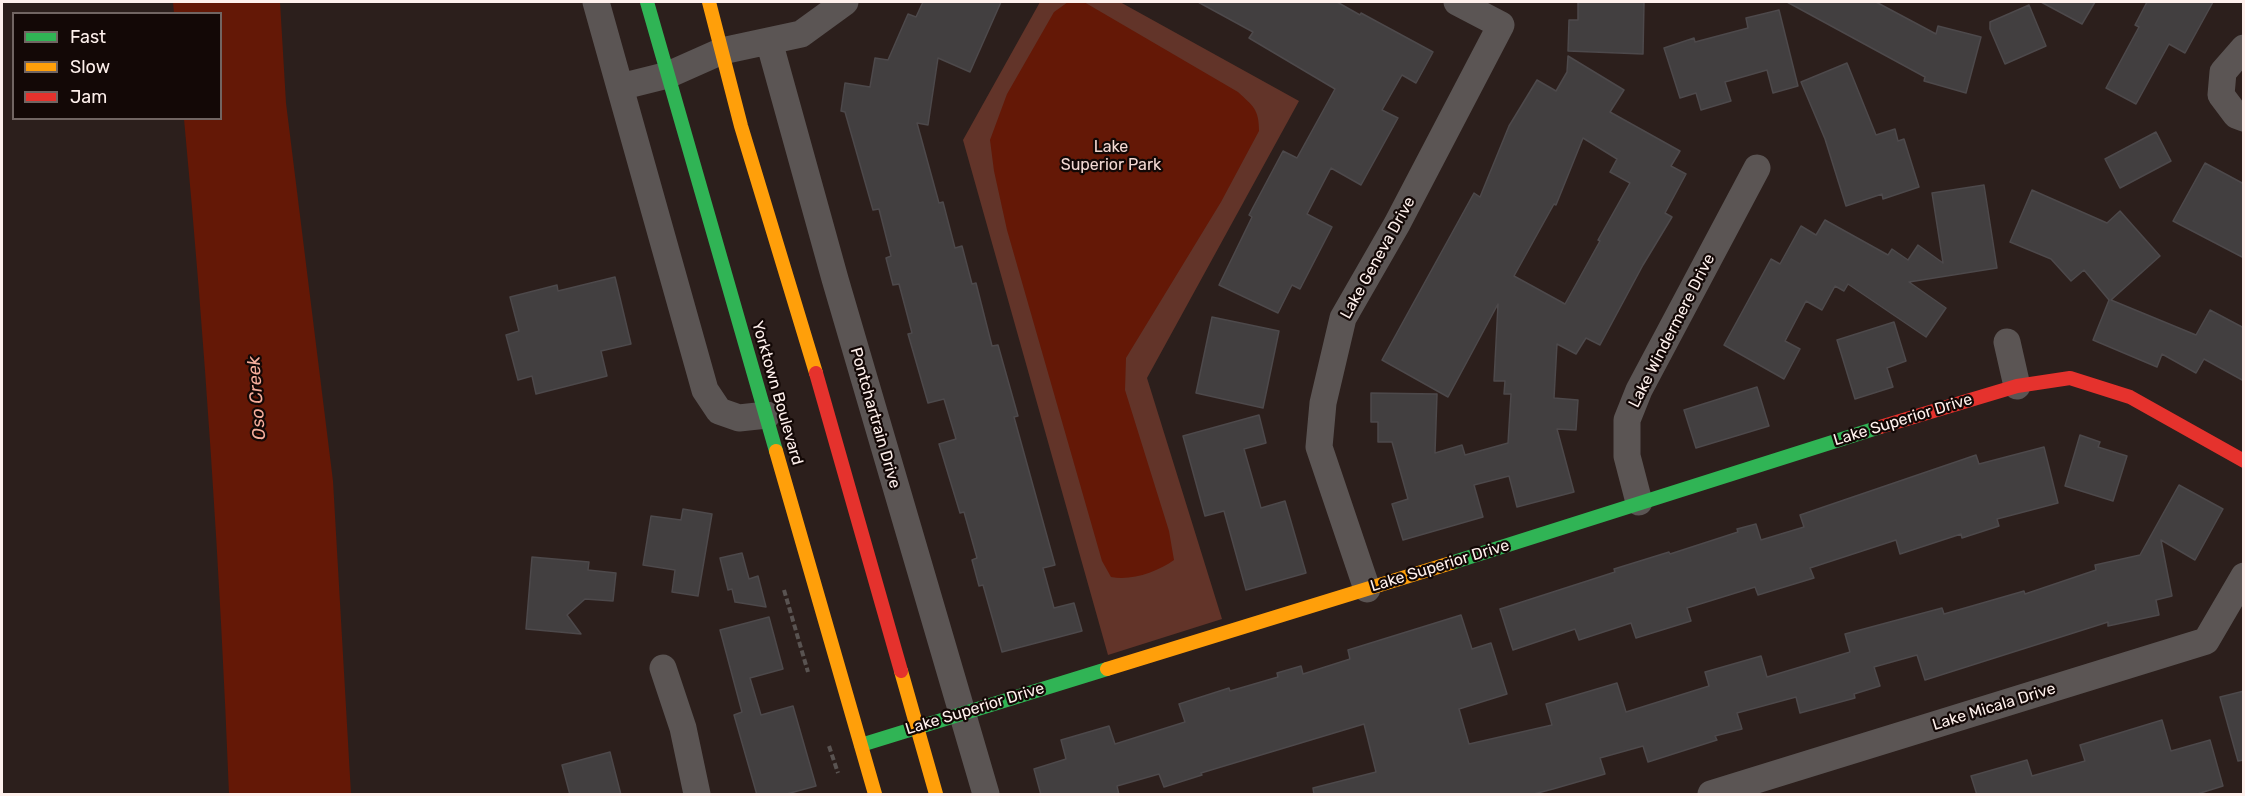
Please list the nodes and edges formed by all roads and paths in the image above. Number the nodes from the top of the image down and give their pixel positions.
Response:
1 (596, 2) edge
2 (646, 2) edge
3 (709, 2) edge
4 (845, 2) edge
5 (1457, 2) edge
6 (769, 41) junction
7 (2244, 48) edge
8 (722, 51) junction
9 (668, 75) junction
10 (620, 87) junction
11 (2244, 118) edge
12 (1757, 168) dead end
13 (2007, 342) dead end
14 (2018, 386) junction
15 (767, 415) junction
16 (2244, 461) edge
17 (1639, 502) junction
18 (2244, 576) edge
19 (1367, 589) junction
20 (663, 668) dead end
21 (961, 713) junction
22 (918, 726) junction
23 (861, 745) junction
24 (697, 795) edge
25 (875, 795) edge
26 (936, 795) edge
27 (986, 795) edge
28 (1711, 795) edge

1 - 10 street
2 - 9 main road, Yorktown Boulevard
3 - 8 main road
4 - 6 street
5 - 19 street, Lake Geneva Drive
6 - 8 street
6 - 21 street, Pontchartrain Drive
7 - 11 street
8 - 9 street
8 - 22 main road
9 - 10 street
9 - 15 main road, Yorktown Boulevard
10 - 15 street
12 - 17 street, Lake Windermere Drive
13 - 14 street
14 - 16 main road, Lake Superior Drive
14 - 17 main road, Lake Superior Drive
15 - 23 main road, Yorktown Boulevard
17 - 19 main road, Lake Superior Drive
18 - 28 street, Lake Micala Drive
19 - 21 main road, Lake Superior Drive
20 - 24 street
21 - 22 main road, Lake Superior Drive
21 - 27 street, Pontchartrain Drive
22 - 23 main road, Lake Superior Drive
22 - 26 main road
23 - 25 main road, Yorktown Boulevard

